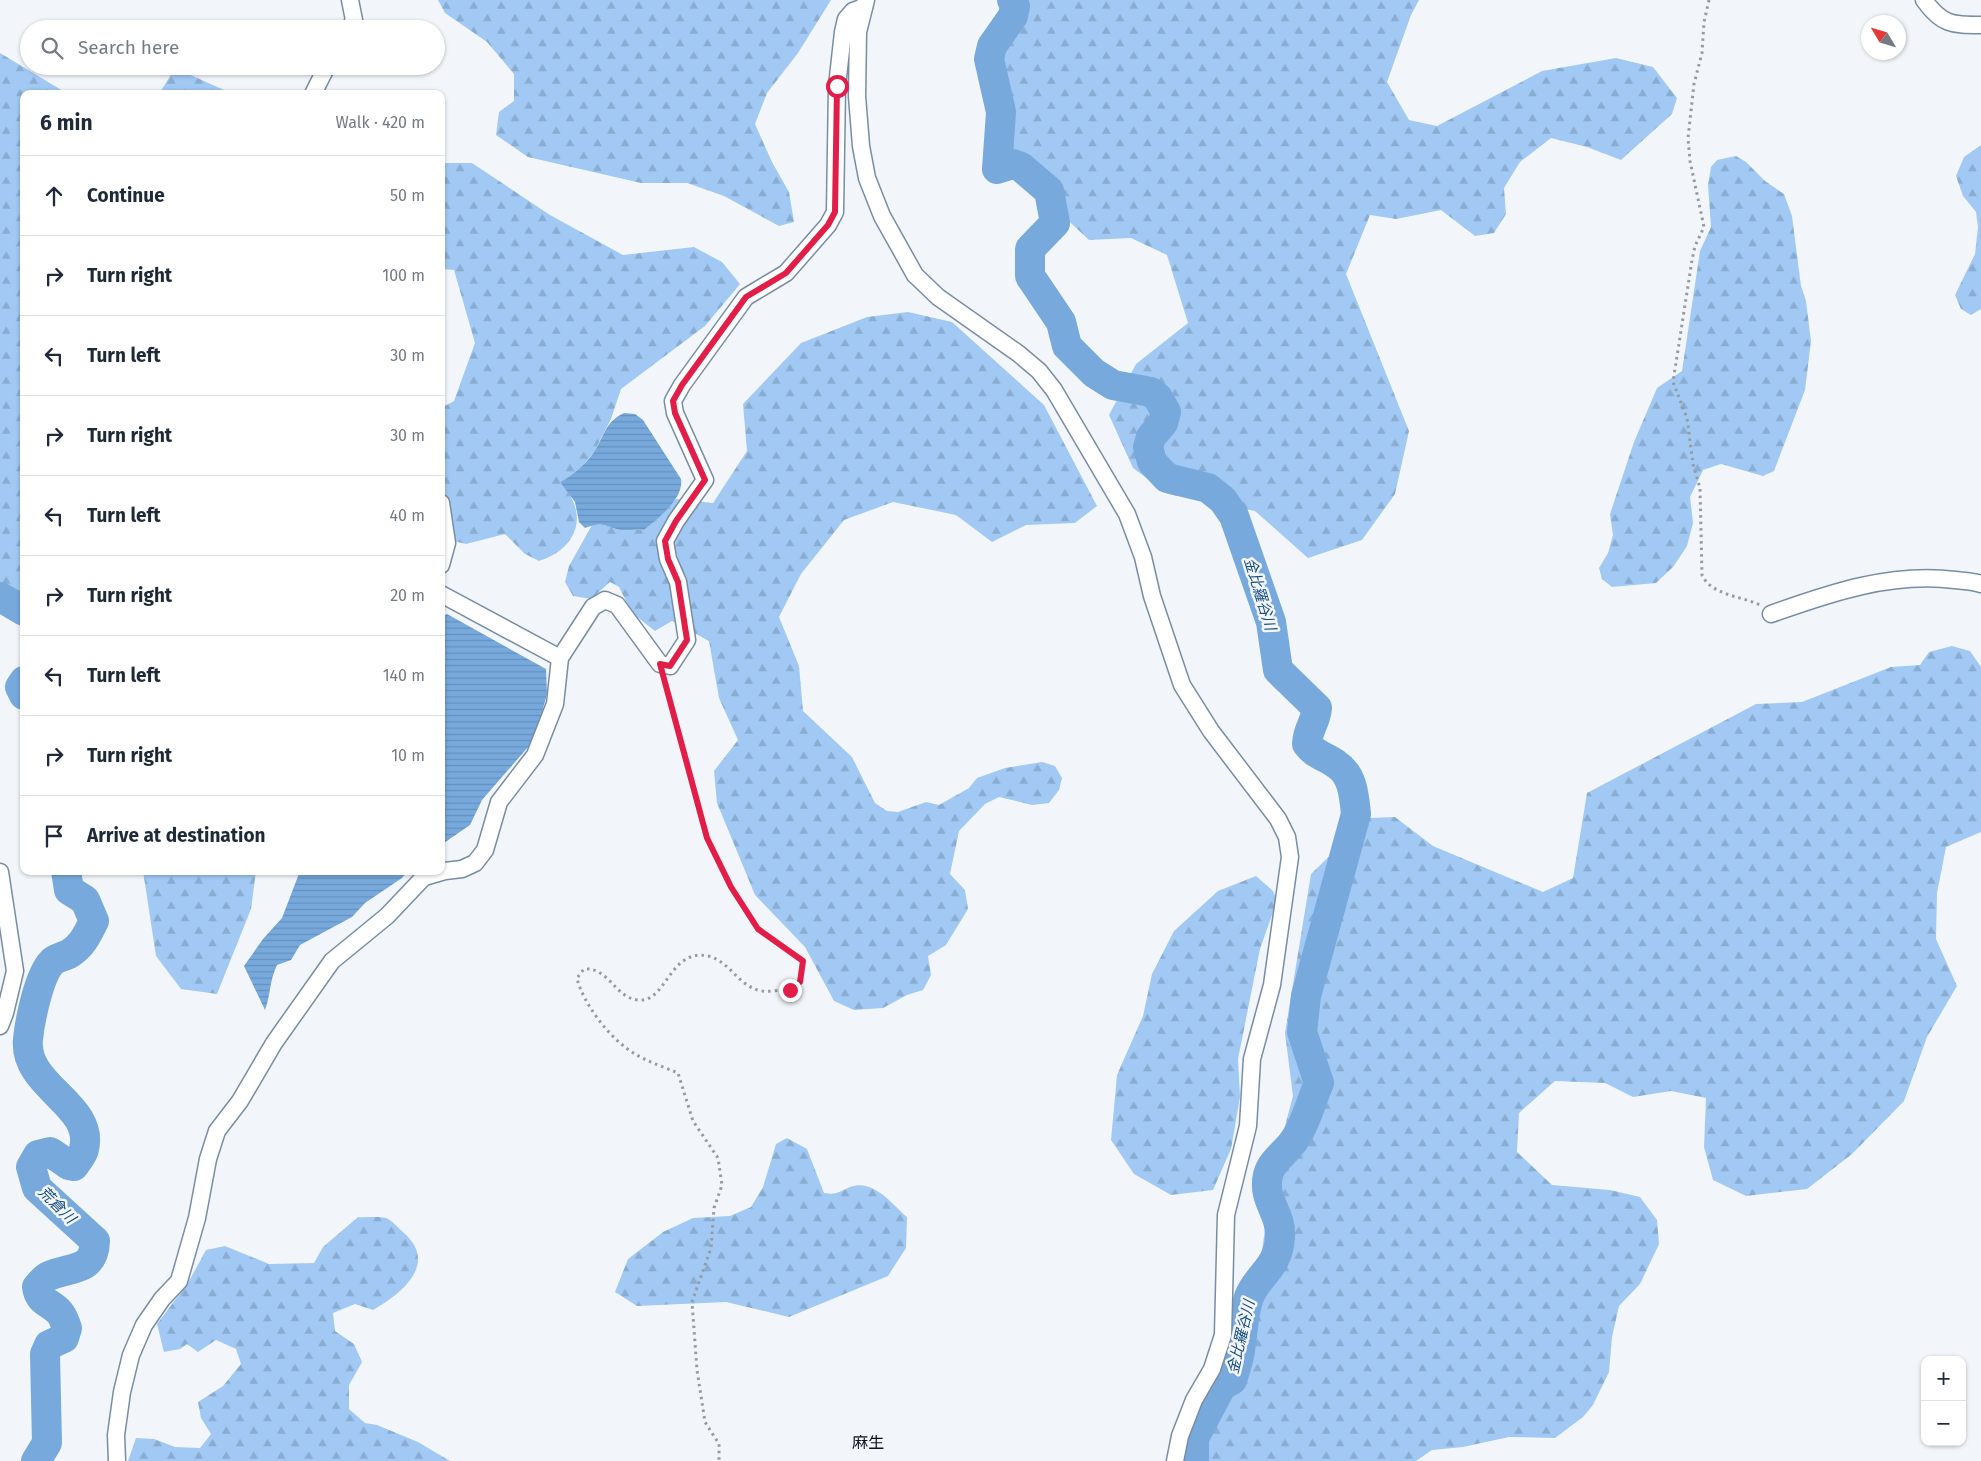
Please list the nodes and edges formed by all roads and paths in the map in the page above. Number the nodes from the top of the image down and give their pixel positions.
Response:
1 (350, 0) edge
2 (1709, 0) edge
3 (1924, 0) edge
4 (865, 3) edge
5 (354, 20) edge
6 (1981, 25) edge
7 (322, 75) edge
8 (315, 90) edge
9 (445, 530) edge
10 (445, 550) edge
11 (1981, 584) edge
12 (445, 596) edge
13 (1771, 614) joint
14 (560, 658) junction
15 (660, 664) junction
16 (445, 871) edge
17 (0, 872) edge
18 (433, 875) edge
19 (0, 1026) edge
20 (117, 1461) edge
21 (719, 1461) edge
22 (1175, 1461) edge

1 - 5 street
2 - 13 path
3 - 6 street
4 - 15 street
4 - 22 street
7 - 8 street
9 - 10 street
11 - 13 street
12 - 14 street
14 - 15 street
14 - 16 street
15 - 21 path
17 - 19 street
18 - 20 street

